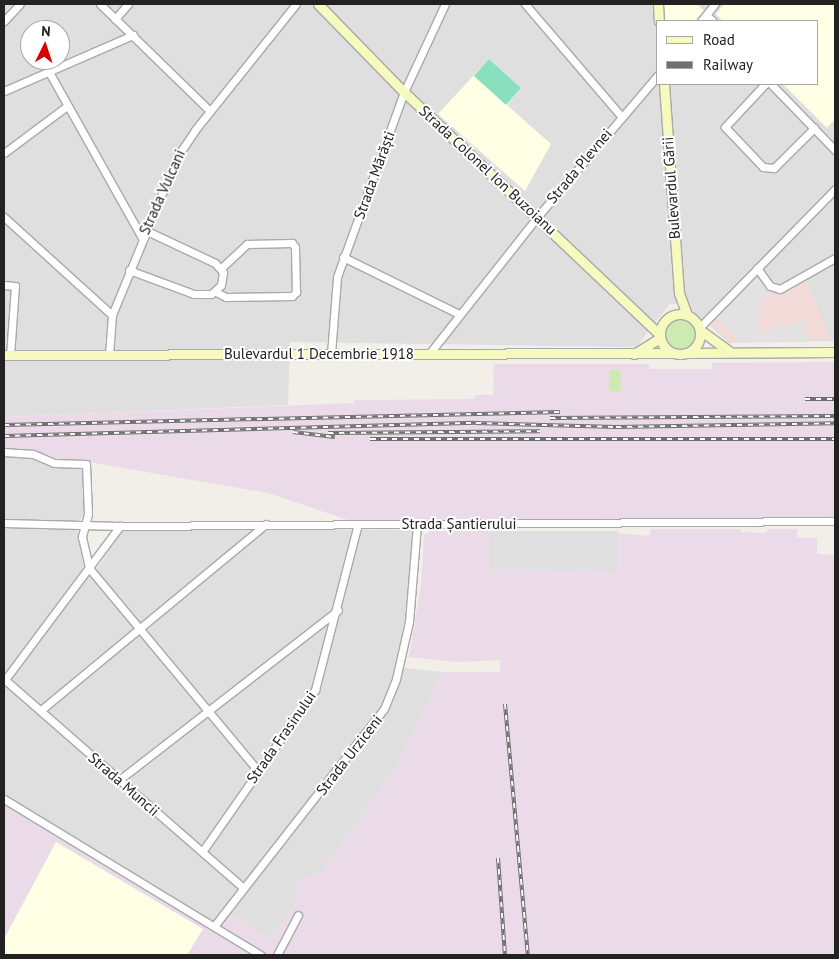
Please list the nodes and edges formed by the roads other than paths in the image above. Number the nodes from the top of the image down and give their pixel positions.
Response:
1 (20, 4) edge
2 (100, 4) edge
3 (128, 4) edge
4 (296, 4) edge
5 (318, 4) edge
6 (445, 4) edge
7 (524, 4) edge
8 (658, 4) edge
9 (715, 4) edge
10 (706, 15) junction
11 (115, 19) junction
12 (659, 20) edge
13 (702, 20) edge
14 (712, 20) edge
15 (4, 21) edge
16 (132, 35) junction
17 (49, 72) junction
18 (656, 77) edge
19 (664, 85) edge
20 (764, 85) edge
21 (772, 85) edge
22 (4, 91) edge
23 (404, 92) junction
24 (67, 106) junction
25 (210, 111) junction
26 (622, 116) junction
27 (814, 128) junction
28 (835, 150) edge
29 (4, 153) edge
30 (835, 189) edge
31 (538, 216) junction
32 (4, 217) edge
33 (145, 230) junction
34 (142, 238) junction
35 (343, 257) junction
36 (835, 258) edge
37 (221, 268) junction
38 (757, 268) junction
39 (129, 270) junction
40 (4, 285) edge
41 (216, 292) junction
42 (679, 292) junction
43 (112, 314) junction
44 (459, 314) junction
45 (673, 314) junction
46 (687, 314) junction
47 (700, 329) junction
48 (660, 336) junction
49 (730, 352) junction
50 (835, 352) edge
51 (674, 353) junction
52 (686, 353) junction
53 (331, 354) junction
54 (429, 354) junction
55 (634, 354) junction
56 (7, 355) edge
57 (109, 355) junction
58 (4, 452) edge
59 (835, 521) edge
60 (4, 523) edge
61 (266, 524) junction
62 (358, 524) junction
63 (83, 525) junction
64 (418, 525) junction
65 (120, 526) junction
66 (89, 568) junction
67 (338, 610) junction
68 (140, 629) junction
69 (4, 680) edge
70 (41, 710) junction
71 (209, 710) junction
72 (258, 770) junction
73 (119, 780) junction
74 (4, 799) edge
75 (202, 852) junction
76 (244, 888) junction
77 (298, 915) dead end
78 (215, 925) junction
79 (261, 955) edge
80 (277, 955) edge

1 - 15 street
2 - 11 street
3 - 11 street
4 - 25 street, Strada Vulcani
5 - 23 main road, Strada Colonel Ion Buzoianu
6 - 23 street, Strada Mărăști
7 - 26 street
8 - 12 main road
9 - 10 street
10 - 13 street
10 - 14 street
11 - 16 street
16 - 17 street
16 - 25 street
17 - 22 street
17 - 24 street
18 - 26 street, Strada Plevnei
19 - 42 main road, Bulevardul Gării
20 - 27 street
21 - 27 street
23 - 31 main road, Strada Colonel Ion Buzoianu
23 - 35 street, Strada Mărăști
24 - 29 street
24 - 34 street
25 - 33 street, Strada Vulcani
26 - 31 street, Strada Plevnei
27 - 28 street
30 - 38 street
31 - 44 street, Strada Plevnei
31 - 48 main road, Strada Colonel Ion Buzoianu
32 - 43 street
33 - 34 street, Strada Vulcani
33 - 37 street
34 - 39 street, Strada Vulcani
35 - 44 street
35 - 53 street, Strada Mărăști
36 - 38 street
37 - 41 street
37 - 41 street
38 - 47 street
39 - 41 street
39 - 43 street, Strada Vulcani
40 - 56 street
42 - 45 main road, Bulevardul Gării
42 - 46 main road, Bulevardul Gării
43 - 57 street, Strada Vulcani
44 - 54 street, Strada Plevnei
45 - 46 main road
45 - 48 main road
46 - 47 main road
47 - 49 main road
47 - 52 main road
48 - 51 main road
48 - 55 main road
49 - 50 main road
49 - 52 main road
51 - 52 main road
51 - 55 main road, Bulevardul 1 Decembrie 1918
53 - 54 main road, Bulevardul 1 Decembrie 1918
53 - 57 main road, Bulevardul 1 Decembrie 1918
54 - 55 main road, Bulevardul 1 Decembrie 1918
56 - 57 main road, Bulevardul 1 Decembrie 1918
58 - 63 street
59 - 64 street, Strada Șantierului
60 - 63 street, Strada Șantierului
61 - 62 street, Strada Șantierului
61 - 65 street, Strada Șantierului
61 - 68 street
62 - 64 street, Strada Șantierului
62 - 67 street, Strada Frasinului
63 - 65 street, Strada Șantierului
63 - 66 street
64 - 76 street, Strada Urziceni
65 - 66 street
66 - 68 street
66 - 69 street
67 - 71 street
67 - 72 street, Strada Frasinului
68 - 70 street
68 - 71 street
69 - 70 street, Strada Muncii
70 - 73 street, Strada Muncii
71 - 72 street
71 - 73 street
72 - 75 street, Strada Frasinului
73 - 75 street, Strada Muncii
74 - 78 street
75 - 76 street, Strada Muncii
76 - 78 street, Strada Urziceni
77 - 80 street
78 - 79 street

